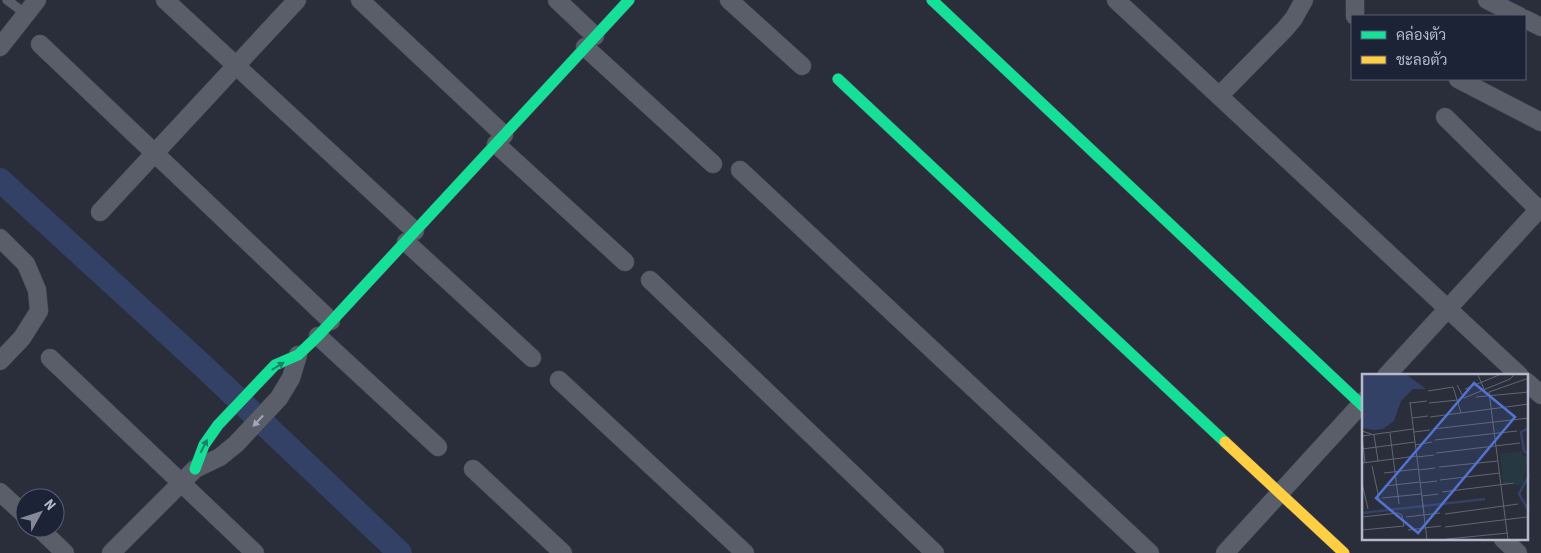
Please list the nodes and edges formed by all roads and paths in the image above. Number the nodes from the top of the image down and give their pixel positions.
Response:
1 (7, 0) edge
2 (37, 0) edge
3 (165, 0) edge
4 (297, 0) edge
5 (360, 0) edge
6 (557, 0) edge
7 (629, 0) edge
8 (729, 0) edge
9 (932, 0) edge
10 (1116, 0) edge
11 (1304, 0) edge
12 (1355, 0) edge
13 (1487, 0) edge
14 (26, 14) junction
15 (1355, 15) edge
16 (1517, 15) edge
17 (1526, 20) edge
18 (1541, 27) edge
19 (590, 42) junction
20 (40, 44) dead end
21 (0, 47) edge
22 (236, 66) junction
23 (802, 66) dead end
24 (838, 79) dead end
25 (1460, 80) edge
26 (1219, 96) junction
27 (1445, 117) dead end
28 (1541, 122) edge
29 (500, 140) junction
30 (154, 153) junction
31 (712, 164) dead end
32 (740, 170) dead end
33 (1540, 209) edge
34 (100, 212) dead end
35 (410, 236) junction
36 (0, 238) edge
37 (625, 262) dead end
38 (650, 280) dead end
39 (1448, 308) junction
40 (331, 321) junction
41 (318, 336) junction
42 (298, 355) junction
43 (50, 358) dead end
44 (532, 358) dead end
45 (0, 361) edge
46 (1388, 374) edge
47 (1518, 374) edge
48 (559, 380) dead end
49 (1528, 383) edge
50 (1541, 395) edge
51 (1362, 404) edge
52 (438, 447) dead end
53 (195, 469) junction
54 (473, 469) dead end
55 (181, 483) junction
56 (0, 492) edge
57 (1280, 493) junction
58 (15, 506) edge
59 (49, 538) edge
60 (1504, 540) edge
61 (65, 553) edge
62 (111, 553) edge
63 (255, 553) edge
64 (562, 553) edge
65 (745, 553) edge
66 (936, 553) edge
67 (1150, 553) edge
68 (1225, 553) edge
69 (1344, 553) edge
70 (1518, 553) edge

1 - 14 lane
2 - 14 street
3 - 22 street
4 - 22 street
5 - 29 street
6 - 19 street
7 - 19 street
8 - 23 street
9 - 51 street
10 - 26 street
11 - 26 street
12 - 15 street
13 - 16 street
14 - 21 street
17 - 18 street
19 - 29 street
19 - 31 street
20 - 30 street
22 - 30 street
22 - 35 street
24 - 57 street
25 - 28 street
26 - 39 street
27 - 33 street
29 - 35 street
29 - 37 street
30 - 34 street
30 - 40 street
32 - 67 street
33 - 39 street
35 - 40 street
35 - 44 street
36 - 45 street
38 - 66 street
39 - 46 street
39 - 47 street
40 - 41 street
41 - 42 street
41 - 52 street
53 -> 42 street
42 -> 53 street
43 - 55 street
48 - 65 street
49 - 50 street
51 - 57 street
53 - 55 street
54 - 64 street
55 - 62 street
55 - 63 street
56 - 58 street
57 - 68 street
57 - 69 street
59 - 61 street
60 - 70 street

